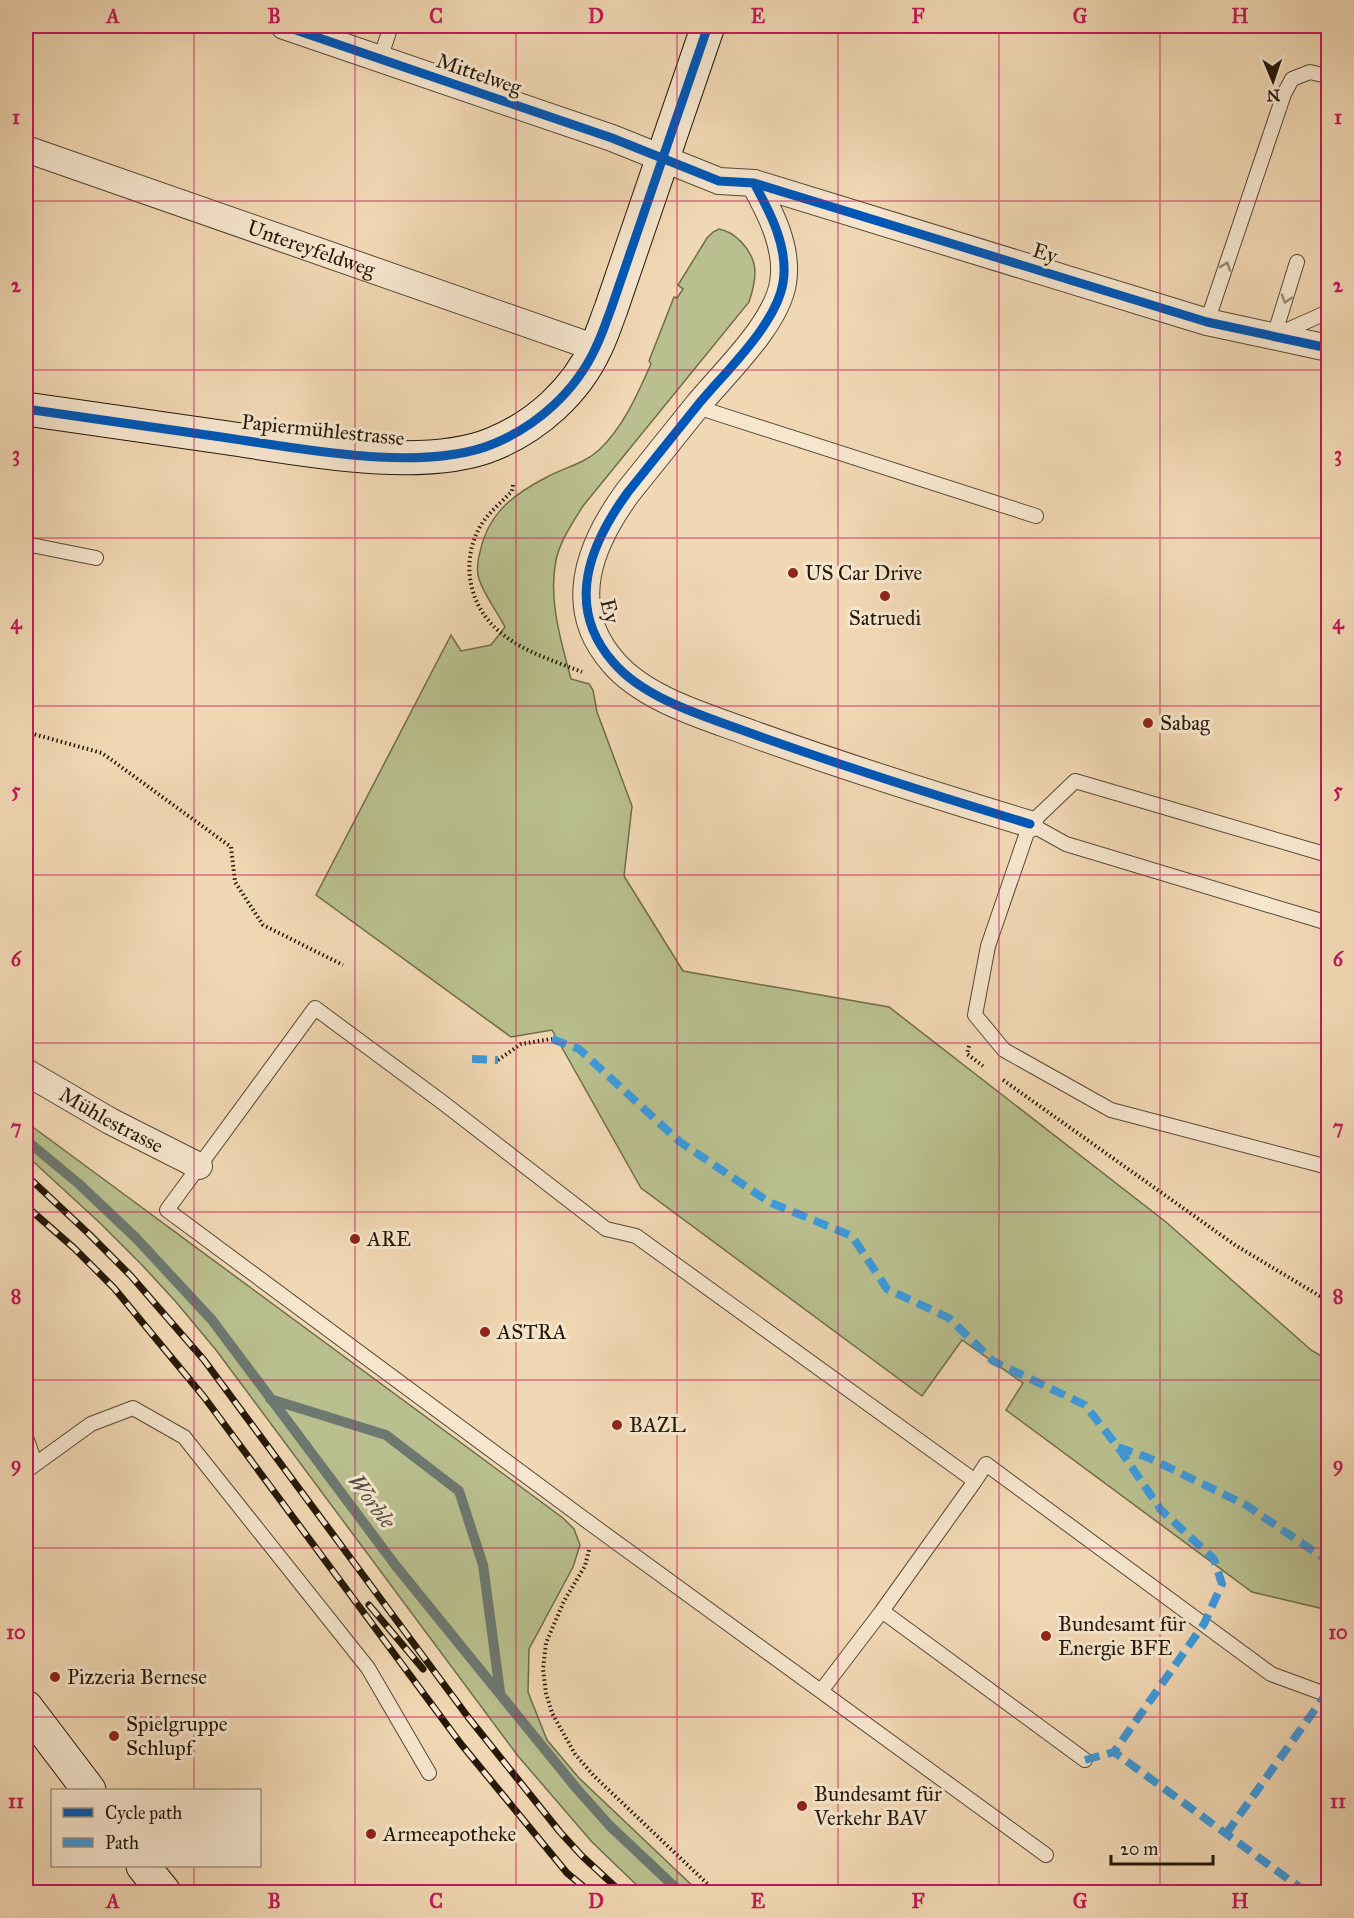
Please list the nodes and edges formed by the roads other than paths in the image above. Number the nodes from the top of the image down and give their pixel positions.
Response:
1 (284, 26) edge
2 (391, 26) edge
3 (708, 26) edge
4 (380, 59) junction
5 (1329, 79) edge
6 (26, 149) edge
7 (663, 158) junction
8 (754, 183) junction
9 (1297, 262) dead end
10 (1329, 312) edge
11 (1207, 322) junction
12 (1274, 336) junction
13 (596, 348) junction
14 (1329, 348) edge
15 (697, 407) junction
16 (26, 409) edge
17 (1036, 516) dead end
18 (26, 544) edge
19 (96, 558) dead end
20 (1030, 824) junction
21 (1329, 855) edge
22 (1329, 923) edge
23 (26, 1072) edge
24 (199, 1166) junction
25 (1329, 1167) edge
26 (26, 1437) edge
27 (30, 1467) edge
28 (975, 1481) junction
29 (882, 1611) junction
30 (821, 1691) junction
31 (1329, 1695) edge
32 (26, 1707) edge
33 (1085, 1760) dead end
34 (429, 1773) dead end
35 (88, 1789) edge
36 (1046, 1855) dead end
37 (144, 1867) edge
38 (164, 1893) edge

1 - 4 street, Mittelweg
2 - 4 lane
3 - 7 main road, Papiermühlestrasse
4 - 7 street, Mittelweg
11 -> 5 lane
6 - 13 street, Untereyfeldweg
7 - 8 street, Ey
7 - 13 main road, Papiermühlestrasse
8 - 11 street, Ey
8 - 15 street, Ey
9 -> 12 lane
10 - 12 lane
11 - 12 street, Ey
12 - 14 street, Ey
13 - 16 main road, Papiermühlestrasse
15 - 17 lane
15 - 20 street, Ey
18 - 19 lane
20 - 21 lane
20 - 22 lane
20 - 25 lane
23 - 24 street, Mühlestrasse
24 - 28 lane
24 - 30 lane
26 - 27 lane
27 - 34 lane
28 - 29 lane
28 - 31 lane
29 - 30 lane
29 - 33 lane
30 - 36 lane
32 - 35 main road
37 - 38 main road

